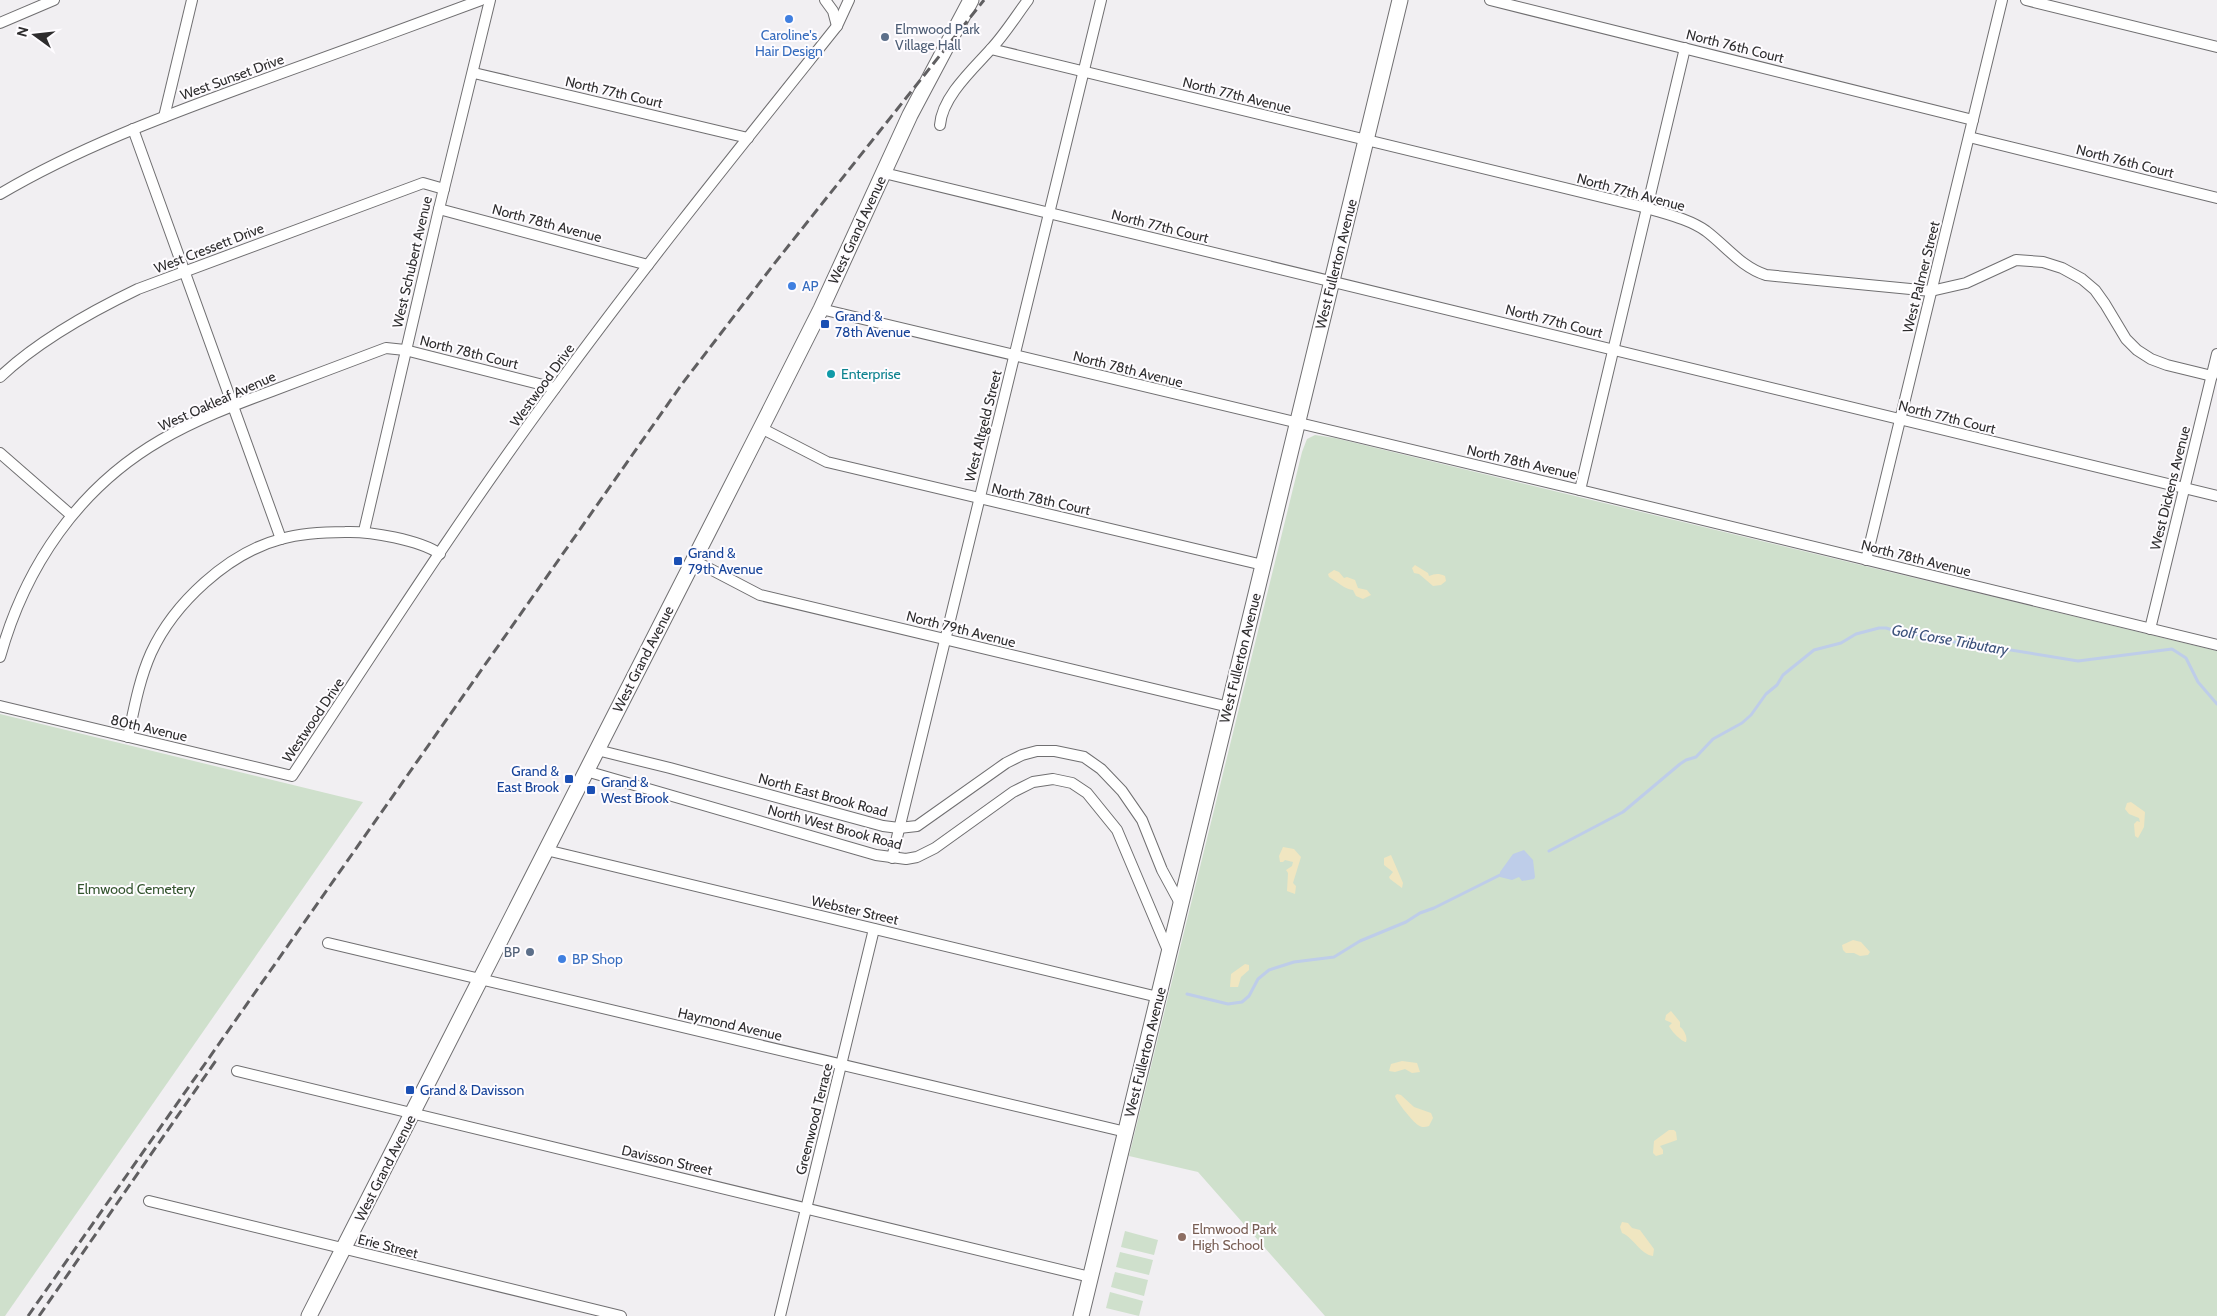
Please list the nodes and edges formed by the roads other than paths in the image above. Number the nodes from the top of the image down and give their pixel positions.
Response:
1 (54, 0) edge
2 (192, 0) edge
3 (481, 0) edge
4 (490, 0) edge
5 (825, 0) edge
6 (849, 0) edge
7 (971, 0) edge
8 (1028, 0) edge
9 (1101, 0) edge
10 (1400, 0) edge
11 (1490, 0) edge
12 (2002, 0) edge
13 (2026, 0) edge
14 (0, 23) edge
15 (837, 26) junction
16 (2217, 46) edge
17 (1685, 48) junction
18 (991, 49) junction
19 (474, 73) junction
20 (1084, 73) junction
21 (164, 117) junction
22 (1973, 120) junction
23 (940, 125) dead end
24 (133, 129) junction
25 (1969, 137) junction
26 (748, 138) junction
27 (1366, 140) junction
28 (884, 173) junction
29 (444, 189) junction
30 (0, 194) edge
31 (2217, 198) edge
32 (1647, 208) junction
33 (439, 209) junction
34 (1049, 213) junction
35 (648, 265) junction
36 (183, 271) junction
37 (1332, 282) junction
38 (1932, 291) junction
39 (820, 309) junction
40 (405, 350) junction
41 (1614, 350) junction
42 (2217, 354) edge
43 (1015, 356) junction
44 (2212, 376) junction
45 (0, 378) edge
46 (555, 388) junction
47 (233, 406) junction
48 (1900, 420) junction
49 (1297, 424) junction
50 (761, 428) junction
51 (0, 452) edge
52 (2184, 488) junction
53 (1580, 490) junction
54 (2217, 496) edge
55 (980, 498) junction
56 (71, 515) junction
57 (364, 532) junction
58 (281, 539) junction
59 (440, 554) junction
60 (693, 560) junction
61 (1866, 560) junction
62 (1263, 565) junction
63 (2150, 629) junction
64 (946, 639) junction
65 (2217, 646) edge
66 (0, 657) edge
67 (0, 706) edge
68 (1229, 707) junction
69 (128, 737) junction
70 (597, 750) junction
71 (586, 771) junction
72 (292, 776) joint
73 (900, 828) junction
74 (546, 850) junction
75 (892, 858) junction
76 (1180, 905) junction
77 (874, 929) junction
78 (328, 943) dead end
79 (1169, 953) junction
80 (481, 978) junction
81 (1158, 997) junction
82 (842, 1064) junction
83 (237, 1071) dead end
84 (412, 1113) junction
85 (1126, 1132) junction
86 (149, 1201) dead end
87 (807, 1208) junction
88 (343, 1250) junction
89 (1090, 1278) junction
90 (309, 1316) edge
91 (621, 1316) edge
92 (780, 1316) edge
93 (1081, 1316) edge

1 - 14 street
2 - 21 street
3 - 21 street, West Sunset Drive
4 - 19 street, West Schubert Avenue
5 - 15 street
6 - 15 street, Westwood Drive
7 - 28 main road, West Grand Avenue
8 - 18 street
9 - 20 street, West Altgeld Street
10 - 27 main road, West Fullerton Avenue
11 - 17 street, North 76th Court
12 - 22 street, West Palmer Street
13 - 16 street
15 - 26 street, Westwood Drive
17 - 22 street, North 76th Court
17 - 32 street
18 - 20 street, North 77th Avenue
18 - 23 street
19 - 26 street, North 77th Court
19 - 29 street, West Schubert Avenue
20 - 27 street, North 77th Avenue
20 - 34 street, West Altgeld Street
21 - 24 street, West Sunset Drive
22 - 25 street, West Palmer Street
24 - 30 street, West Sunset Drive
24 - 36 street
25 - 31 street, North 76th Court
25 - 38 street, West Palmer Street
26 - 35 street, Westwood Drive
27 - 32 street, North 77th Avenue
27 - 37 main road, West Fullerton Avenue
28 - 34 street, North 77th Court
28 - 39 main road, West Grand Avenue
29 - 33 street, West Schubert Avenue
29 - 36 street, West Cressett Drive
32 - 38 street, North 77th Avenue
32 - 41 street
33 - 35 street, North 78th Avenue
33 - 40 street, West Schubert Avenue
34 - 37 street, North 77th Court
34 - 43 street, West Altgeld Street
35 - 46 street, Westwood Drive
36 - 45 street, West Cressett Drive
36 - 47 street
37 - 41 street, North 77th Court
37 - 49 main road, West Fullerton Avenue
38 - 44 street, North 77th Avenue
38 - 48 street, West Palmer Street
39 - 43 street, North 78th Avenue
39 - 50 main road, West Grand Avenue
40 - 46 street, North 78th Court
40 - 47 street, West Oakleaf Avenue
40 - 57 street, West Schubert Avenue
41 - 48 street, North 77th Court
41 - 53 street
42 - 44 street, West Dickens Avenue
43 - 49 street, North 78th Avenue
43 - 55 street, West Altgeld Street
44 - 52 street, West Dickens Avenue
46 - 59 street, Westwood Drive
47 - 56 street, West Oakleaf Avenue
47 - 58 street
48 - 52 street, North 77th Court
48 - 61 street, West Palmer Street
49 - 53 street, North 78th Avenue
49 - 62 main road, West Fullerton Avenue
50 - 55 street, North 78th Court
50 - 60 main road, West Grand Avenue
51 - 56 street
52 - 54 street, North 77th Court
52 - 63 street, West Dickens Avenue
53 - 61 street, North 78th Avenue
55 - 62 street, North 78th Court
55 - 64 street, West Altgeld Street
56 - 66 street, West Oakleaf Avenue
57 - 58 street
57 - 59 street
58 - 69 street
59 - 72 street, Westwood Drive
60 - 64 street, North 79th Avenue
60 - 70 main road, West Grand Avenue
61 - 63 street, North 78th Avenue
62 - 68 main road, West Fullerton Avenue
63 - 65 street, North 78th Avenue
64 - 68 street, North 79th Avenue
64 - 73 street, West Altgeld Street
67 - 69 street, 80th Avenue
68 - 76 main road, West Fullerton Avenue
69 - 72 street, 80th Avenue
70 - 71 main road, West Grand Avenue
70 - 73 street, North East Brook Road
71 - 74 main road, West Grand Avenue
71 - 75 street, North West Brook Road
73 - 75 street, West Altgeld Street
73 - 76 street, North East Brook Road
74 - 77 street, Webster Street
74 - 80 main road, West Grand Avenue
75 - 79 street, North West Brook Road
76 - 79 main road, West Fullerton Avenue
77 - 81 street, Webster Street
77 - 82 street, Greenwood Terrace
78 - 80 street, Haymond Avenue
79 - 81 main road, West Fullerton Avenue
80 - 82 street, Haymond Avenue
80 - 84 main road, West Grand Avenue
81 - 85 main road, West Fullerton Avenue
82 - 85 street, Haymond Avenue
82 - 87 street, Greenwood Terrace
83 - 84 street, Davisson Street
84 - 87 street, Davisson Street
84 - 88 main road, West Grand Avenue
85 - 89 main road, West Fullerton Avenue
86 - 88 street, Erie Street
87 - 89 street, Davisson Street
87 - 92 street, Greenwood Terrace
88 - 90 main road, West Grand Avenue
88 - 91 street, Erie Street
89 - 93 main road, West Fullerton Avenue

